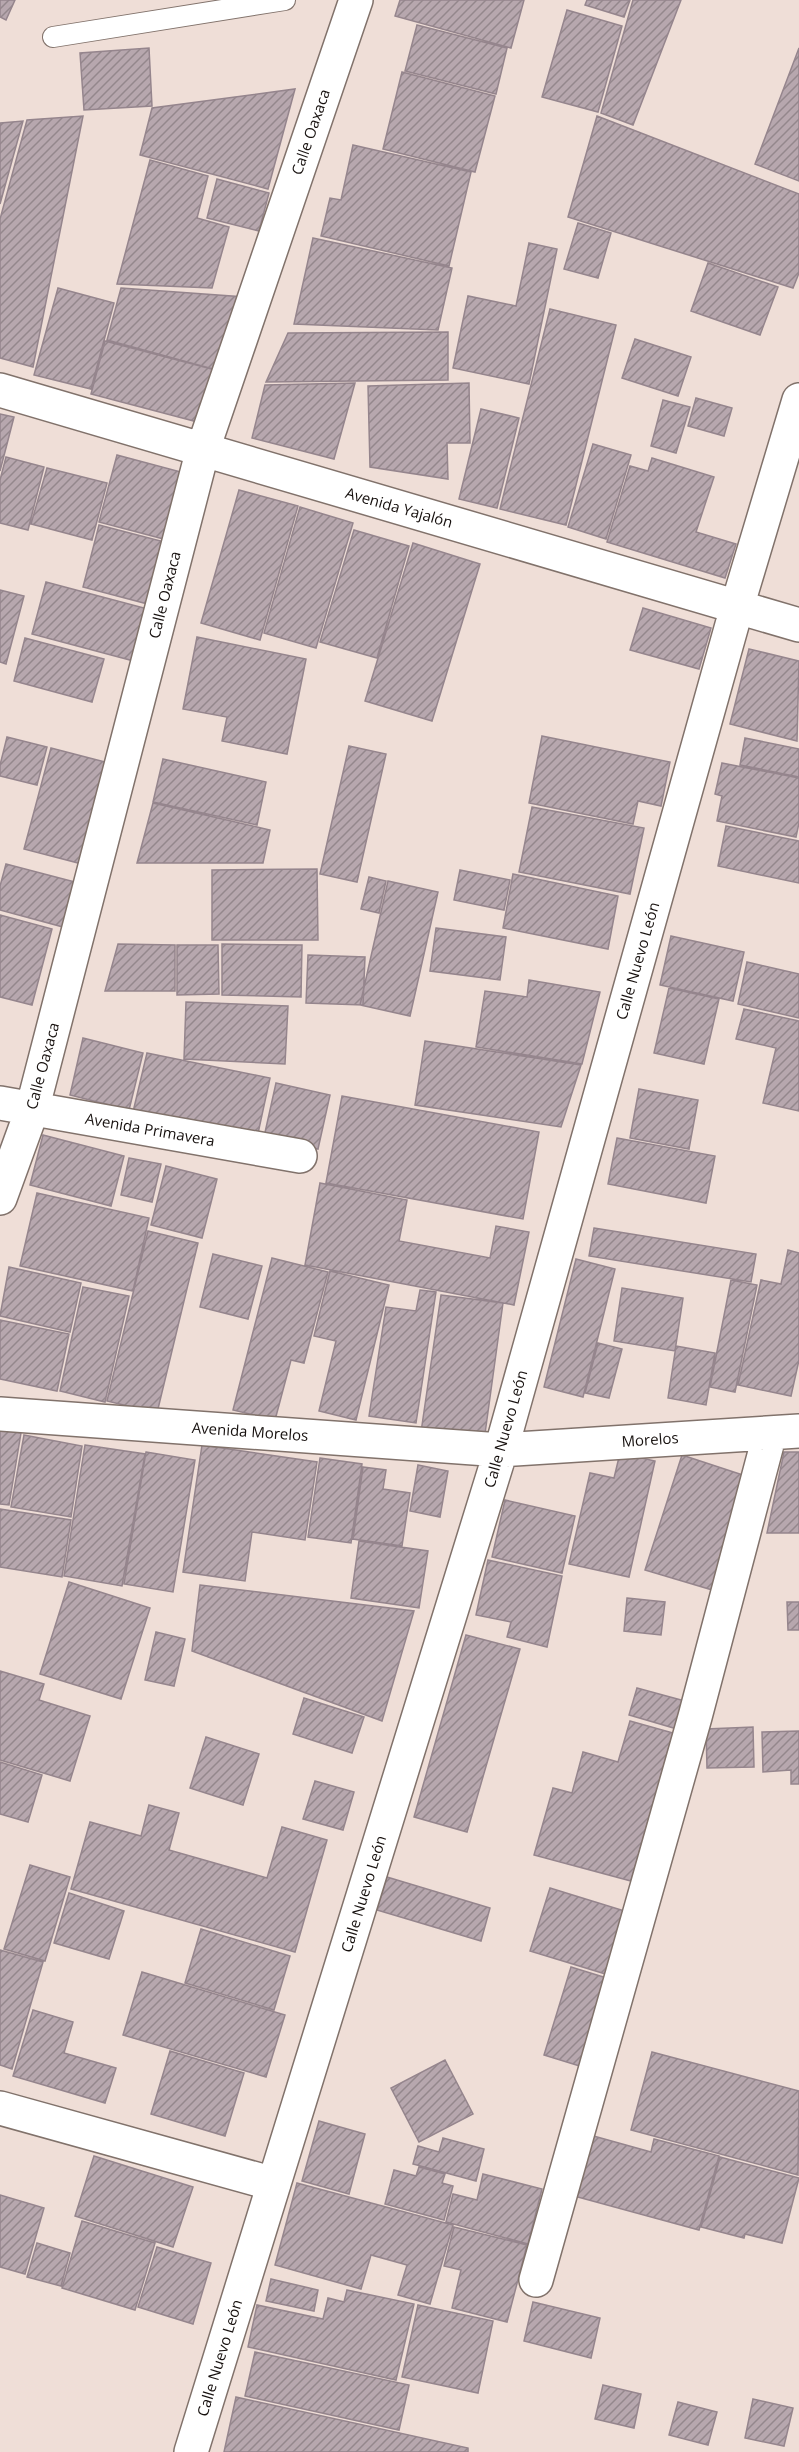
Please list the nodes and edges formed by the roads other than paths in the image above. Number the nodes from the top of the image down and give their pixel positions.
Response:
1 (285, 0) edge
2 (356, 0) edge
3 (53, 37) dead end
4 (0, 390) edge
5 (799, 400) edge
6 (203, 450) junction
7 (737, 607) junction
8 (799, 625) edge
9 (0, 1103) edge
10 (32, 1110) junction
11 (300, 1156) dead end
12 (0, 1198) edge
13 (0, 1414) edge
14 (785, 1432) edge
15 (501, 1450) junction
16 (0, 2108) edge
17 (274, 2184) junction
18 (536, 2280) dead end
19 (191, 2452) edge

1 - 3 lane
2 - 6 street, Calle Oaxaca
4 - 6 street, Avenida Yajalón
5 - 7 street, Calle Nuevo León
6 - 7 street, Avenida Yajalón
6 - 10 street, Calle Oaxaca
7 - 8 street, Avenida Yajalón
7 - 15 street, Calle Nuevo León
9 - 10 street, Avenida Primavera
10 - 11 street, Avenida Primavera
10 - 12 street, Calle Oaxaca
13 - 15 street, Avenida Morelos
14 - 15 street, Morelos
14 - 18 street
15 - 17 street, Calle Nuevo León
16 - 17 street
17 - 19 street, Calle Nuevo León

